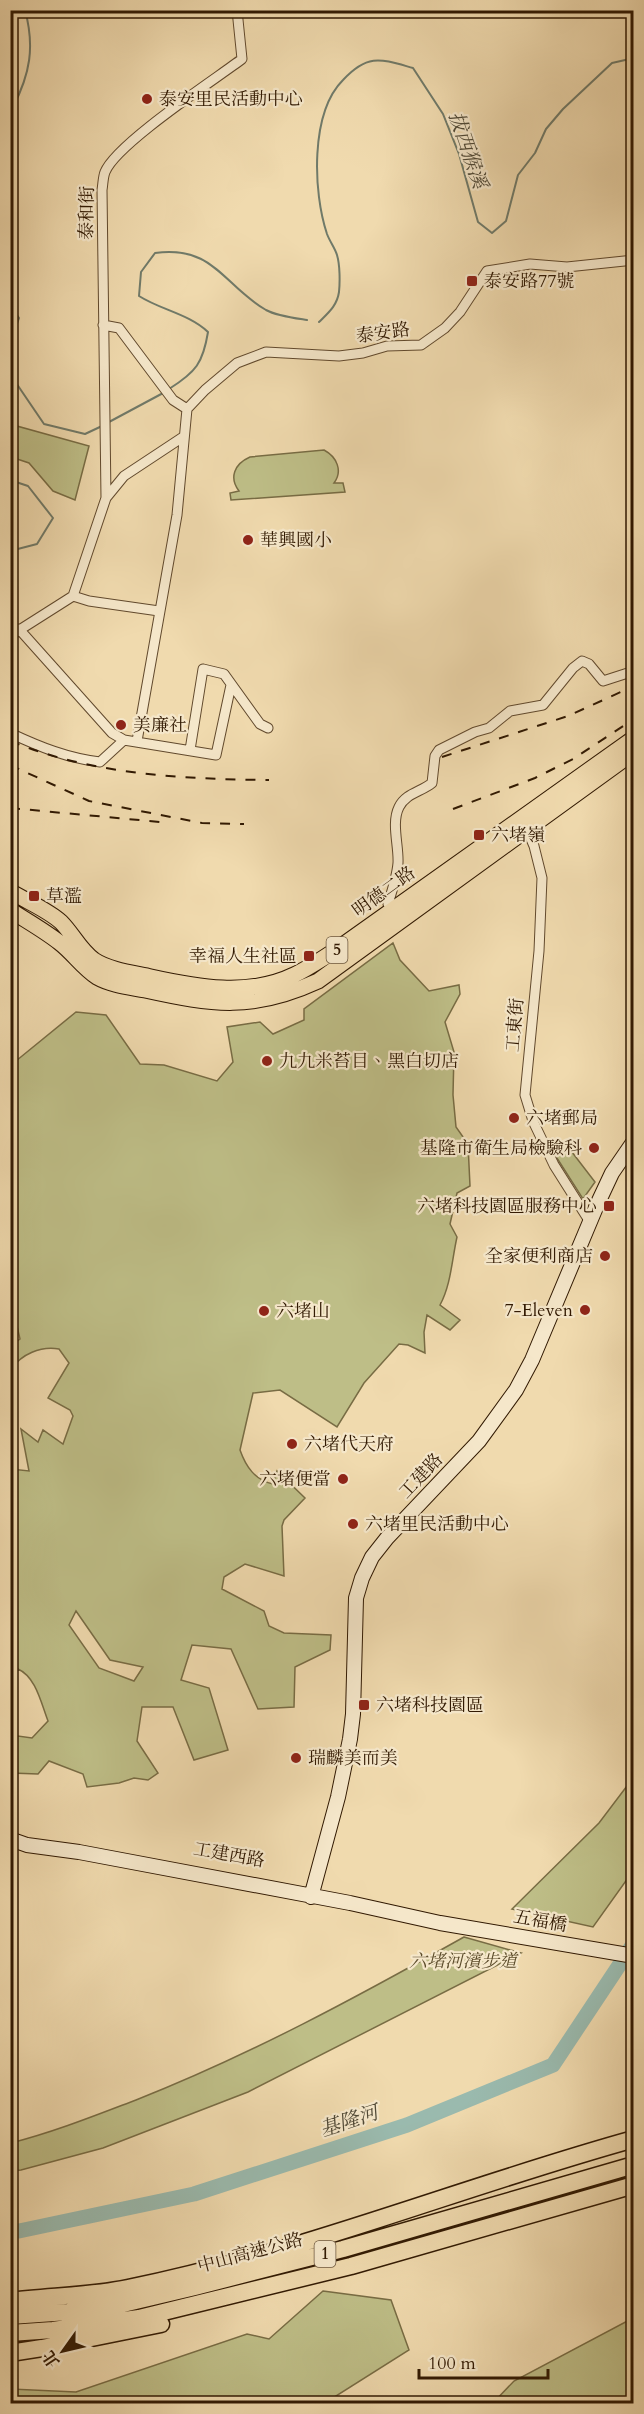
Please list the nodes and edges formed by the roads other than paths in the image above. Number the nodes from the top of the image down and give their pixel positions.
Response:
1 (237, 10) edge
2 (633, 260) edge
3 (104, 326) junction
4 (187, 409) junction
5 (183, 436) junction
6 (106, 498) junction
7 (72, 596) junction
8 (159, 611) junction
9 (19, 629) junction
10 (10, 636) edge
11 (633, 672) edge
12 (231, 685) junction
13 (268, 728) dead end
14 (10, 733) edge
15 (633, 738) edge
16 (124, 740) junction
17 (137, 741) junction
18 (190, 750) junction
19 (633, 752) edge
20 (524, 823) junction
21 (10, 891) edge
22 (388, 904) dead end
23 (10, 910) edge
24 (633, 1141) edge
25 (590, 1222) junction
26 (10, 1830) edge
27 (10, 1839) edge
28 (311, 1893) junction
29 (441, 1918) junction
30 (633, 1947) edge
31 (633, 1956) edge
32 (626, 2141) edge
33 (633, 2165) edge
34 (633, 2185) edge
35 (304, 2278) junction
36 (10, 2301) edge
37 (10, 2316) edge
38 (10, 2333) edge
39 (10, 2353) edge

1 - 3 street, 泰和街
2 - 4 street, 泰安路
3 - 4 street
3 - 6 street, 泰和街
4 - 5 street
5 - 6 street
5 - 8 street
6 - 7 street
7 - 8 street
7 - 9 street
8 - 17 street
9 - 10 street
9 - 16 street
11 - 22 street
12 - 13 street
12 - 18 street
12 - 18 street
14 - 16 street
15 - 20 main road, 明德二路 / 5
16 - 17 street
17 - 18 street
19 - 20 main road, 明德二路 / 5
20 - 21 main road, 明德二路 / 5
20 - 23 main road, 明德二路 / 5
20 - 25 street, 工東街
24 - 25 street, 工建路
25 - 28 street, 工建路
26 - 28 street, 工建西路
27 - 28 street, 工建西路
28 - 29 street, 工建西路
29 - 30 street, 五福橋
29 - 31 street, 五福橋
32 - 36 highway
33 - 37 highway, 中山高速公路 / 1
34 - 35 highway, 中山高速公路 / 1
35 - 38 highway, 中山高速公路 / 1
35 - 39 highway

